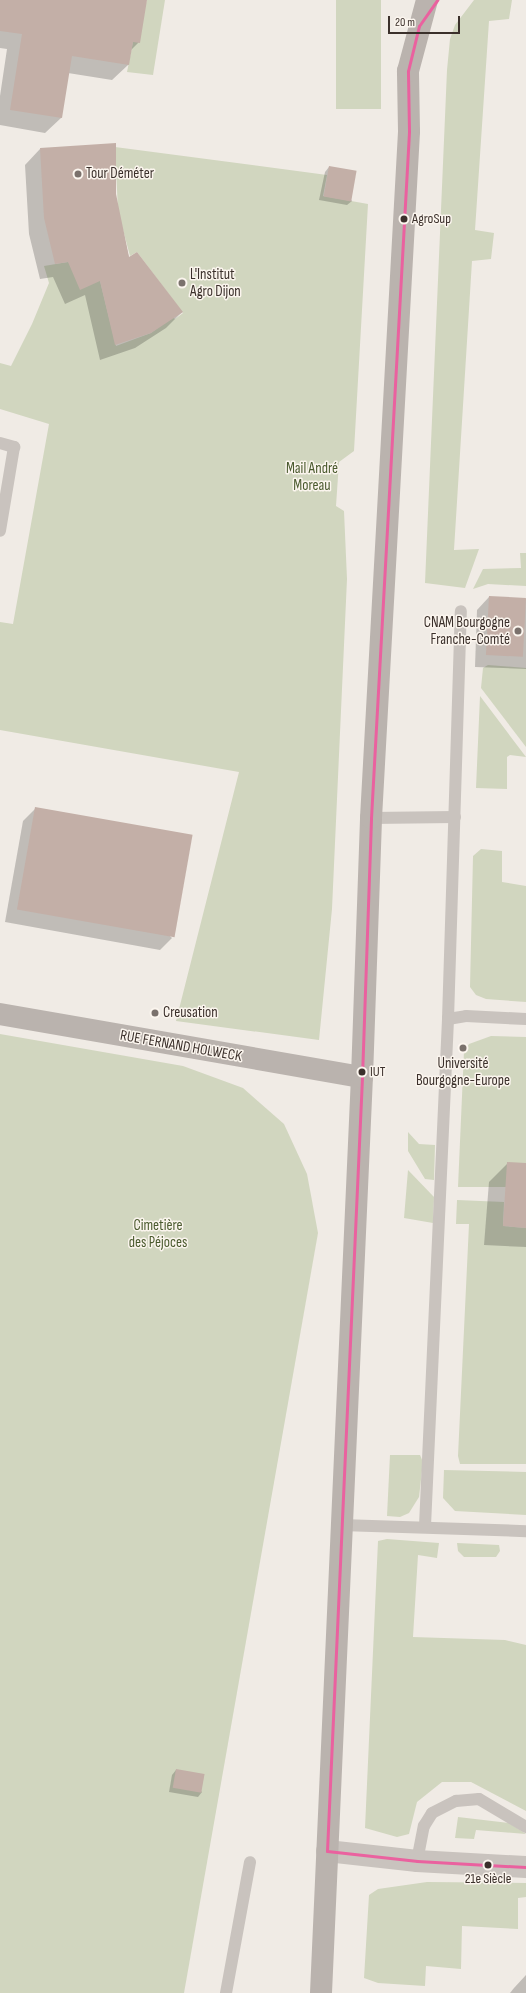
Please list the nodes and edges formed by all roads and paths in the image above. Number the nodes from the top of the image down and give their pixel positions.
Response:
1 (426, 0) edge
2 (437, 0) edge
3 (418, 26) junction
4 (0, 443) edge
5 (0, 531) edge
6 (461, 610) dead end
7 (455, 817) junction
8 (371, 818) junction
9 (0, 1014) edge
10 (448, 1019) junction
11 (526, 1019) edge
12 (362, 1077) junction
13 (341, 1525) junction
14 (425, 1526) junction
15 (526, 1531) edge
16 (526, 1827) edge
17 (327, 1850) junction
18 (417, 1861) junction
19 (250, 1862) dead end
20 (526, 1867) edge
21 (226, 1993) edge
22 (321, 1993) edge

1 - 3 main road
2 - 3 main road
3 - 8 main road
4 - 5 lane
6 - 7 lane
7 - 8 lane
7 - 10 lane
8 - 12 main road
9 - 12 main road, RUE FERNAND HOLWECK
10 - 11 lane
10 - 14 lane
12 - 13 main road
13 - 14 lane
13 - 17 main road
14 - 15 lane
16 - 18 lane
17 - 18 street
17 - 22 main road
18 - 20 street
19 - 21 lane

